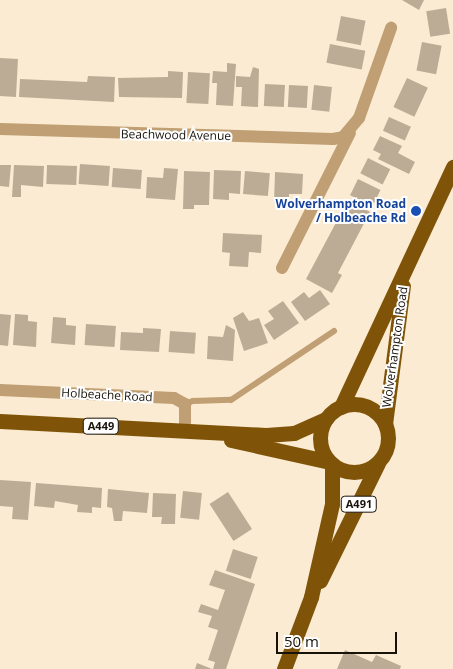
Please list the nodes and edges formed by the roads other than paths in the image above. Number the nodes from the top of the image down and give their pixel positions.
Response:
1 (391, 28) dead end
2 (0, 129) edge
3 (350, 133) junction
4 (453, 167) edge
5 (282, 268) dead end
6 (406, 269) junction
7 (334, 331) dead end
8 (0, 390) edge
9 (185, 404) junction
10 (341, 407) junction
11 (326, 419) junction
12 (0, 421) edge
13 (385, 424) junction
14 (185, 432) junction
15 (202, 434) junction
16 (331, 463) junction
17 (378, 463) junction
18 (311, 597) junction
19 (284, 669) edge

1 - 3 street
2 - 3 street, Beachwood Avenue
3 - 5 street
4 - 6 highway, Wolverhampton Road
6 - 10 highway, Wolverhampton Road
6 - 13 highway, Wolverhampton Road
7 - 9 lane
8 - 9 street, Holbeache Road
9 - 14 street
10 - 11 highway
10 - 13 highway
11 - 15 highway, A449
11 - 16 highway
12 - 14 highway, A449
13 - 17 highway
14 - 15 highway, A449
15 - 16 highway, A449
16 - 17 highway
16 - 18 highway, A491
17 - 18 highway, A491
18 - 19 highway, A491

